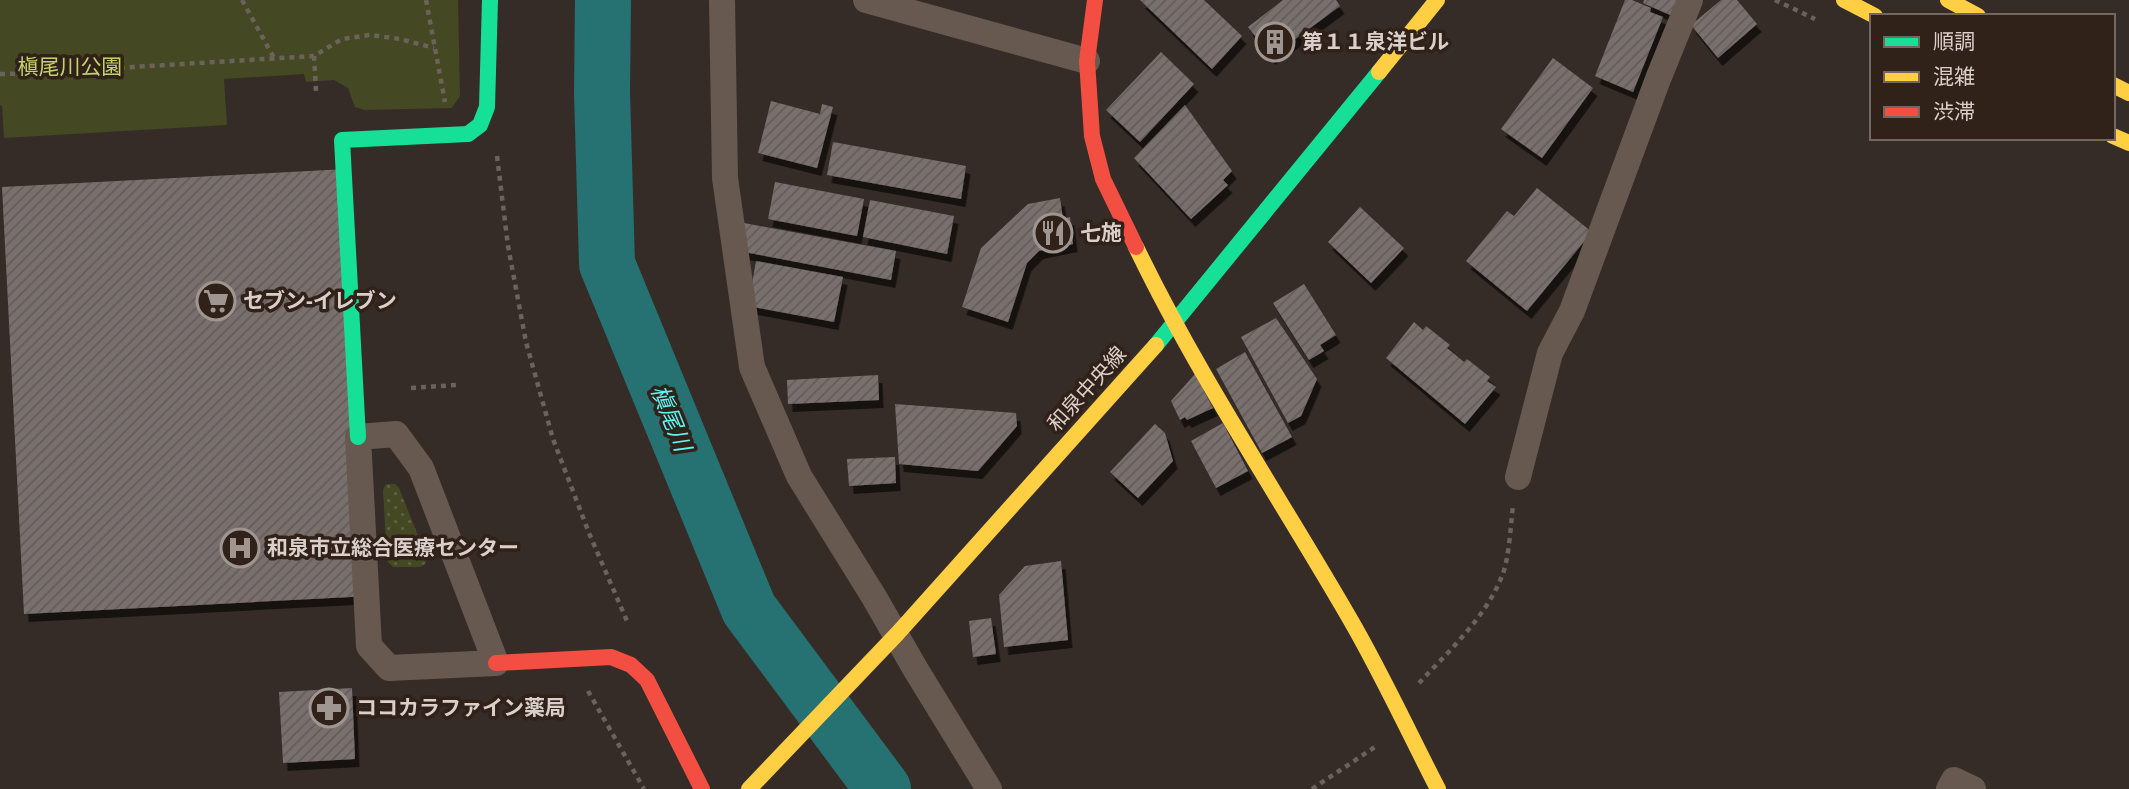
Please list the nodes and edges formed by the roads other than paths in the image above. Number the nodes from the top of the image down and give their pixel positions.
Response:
1 (490, 0) edge
2 (722, 0) edge
3 (866, 0) edge
4 (1095, 0) edge
5 (1437, 0) edge
6 (1690, 0) edge
7 (1844, 0) edge
8 (1948, 0) edge
9 (1871, 14) edge
10 (1974, 14) edge
11 (1087, 61) junction
12 (1176, 322) junction
13 (358, 437) junction
14 (1518, 477) road end
15 (894, 638) junction
16 (496, 663) junction
17 (702, 789) edge
18 (750, 789) edge
19 (989, 789) edge
20 (1438, 789) edge
21 (1950, 789) edge
22 (1973, 789) edge

1 - 13 street
2 - 15 street
3 - 11 street
4 - 11 street
5 - 12 street, 和泉中央線
6 - 14 street
7 - 9 street
8 - 10 street
11 - 12 street
12 - 15 street, 和泉中央線
12 - 20 street
13 - 16 street
13 - 16 street
15 - 18 street, 和泉中央線
15 - 19 street
16 - 17 street
21 - 22 street

